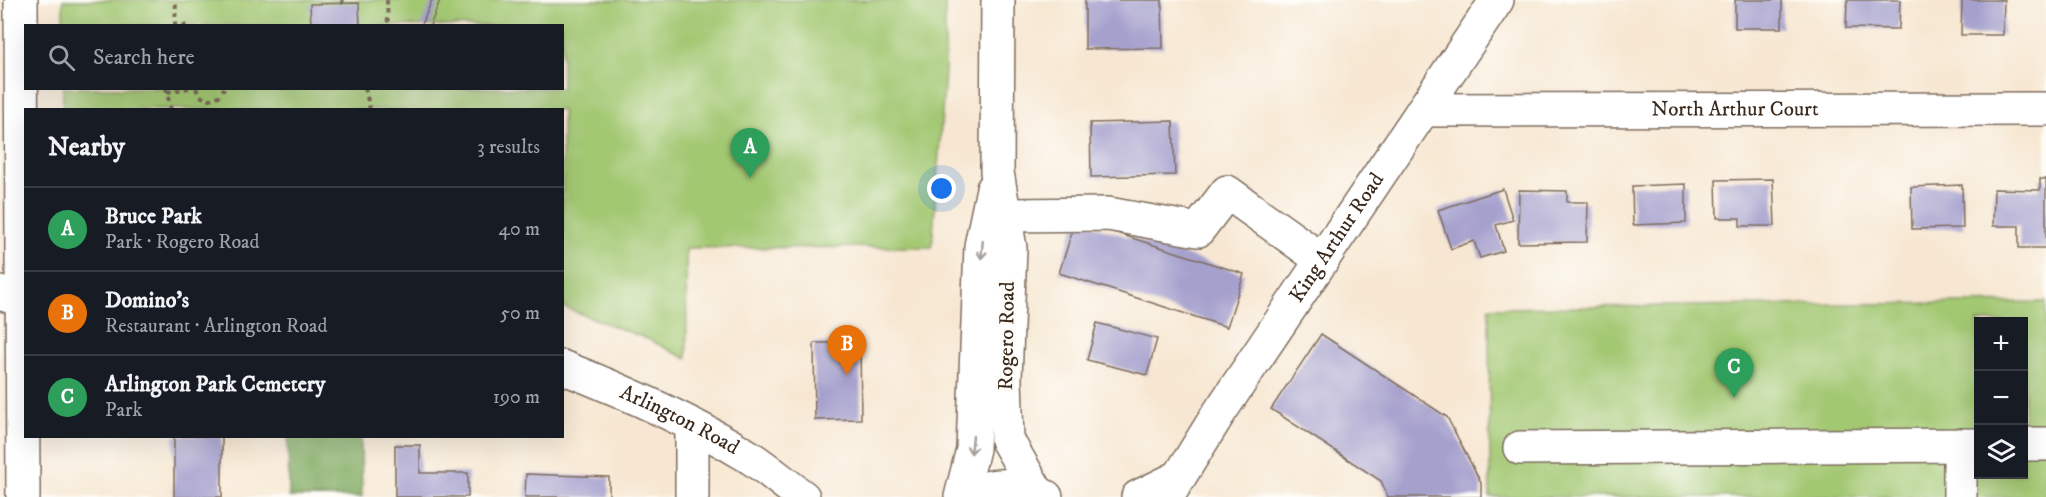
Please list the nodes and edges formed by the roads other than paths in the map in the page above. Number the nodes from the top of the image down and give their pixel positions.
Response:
1 (21, 0) edge
2 (998, 0) edge
3 (1497, 0) edge
4 (2046, 109) edge
5 (1423, 110) junction
6 (997, 172) junction
7 (1004, 215) junction
8 (1322, 260) junction
9 (12, 303) edge
10 (564, 368) edge
11 (692, 425) junction
12 (2028, 444) edge
13 (2046, 444) edge
14 (1969, 445) edge
15 (1520, 448) dead end
16 (1173, 487) edge
17 (795, 493) edge
18 (1042, 494) edge
19 (23, 497) edge
20 (692, 497) edge
21 (961, 497) edge
22 (966, 497) edge
23 (1138, 497) edge
24 (1960, 497) edge

1 - 9 street
2 - 6 street, Rogero Road
3 - 5 street, King Arthur Road
4 - 5 street, North Arthur Court
5 - 8 street, King Arthur Road
6 - 7 street, Rogero Road
6 -> 21 street, Rogero Road
7 - 8 street
7 - 18 street, Rogero Road
8 - 16 street, King Arthur Road
9 - 19 street
10 - 11 street, Arlington Road
11 - 17 street, Arlington Road
11 - 20 street
12 - 13 street
14 - 15 street
14 - 24 street
16 - 23 street, King Arthur Road
18 - 22 street

